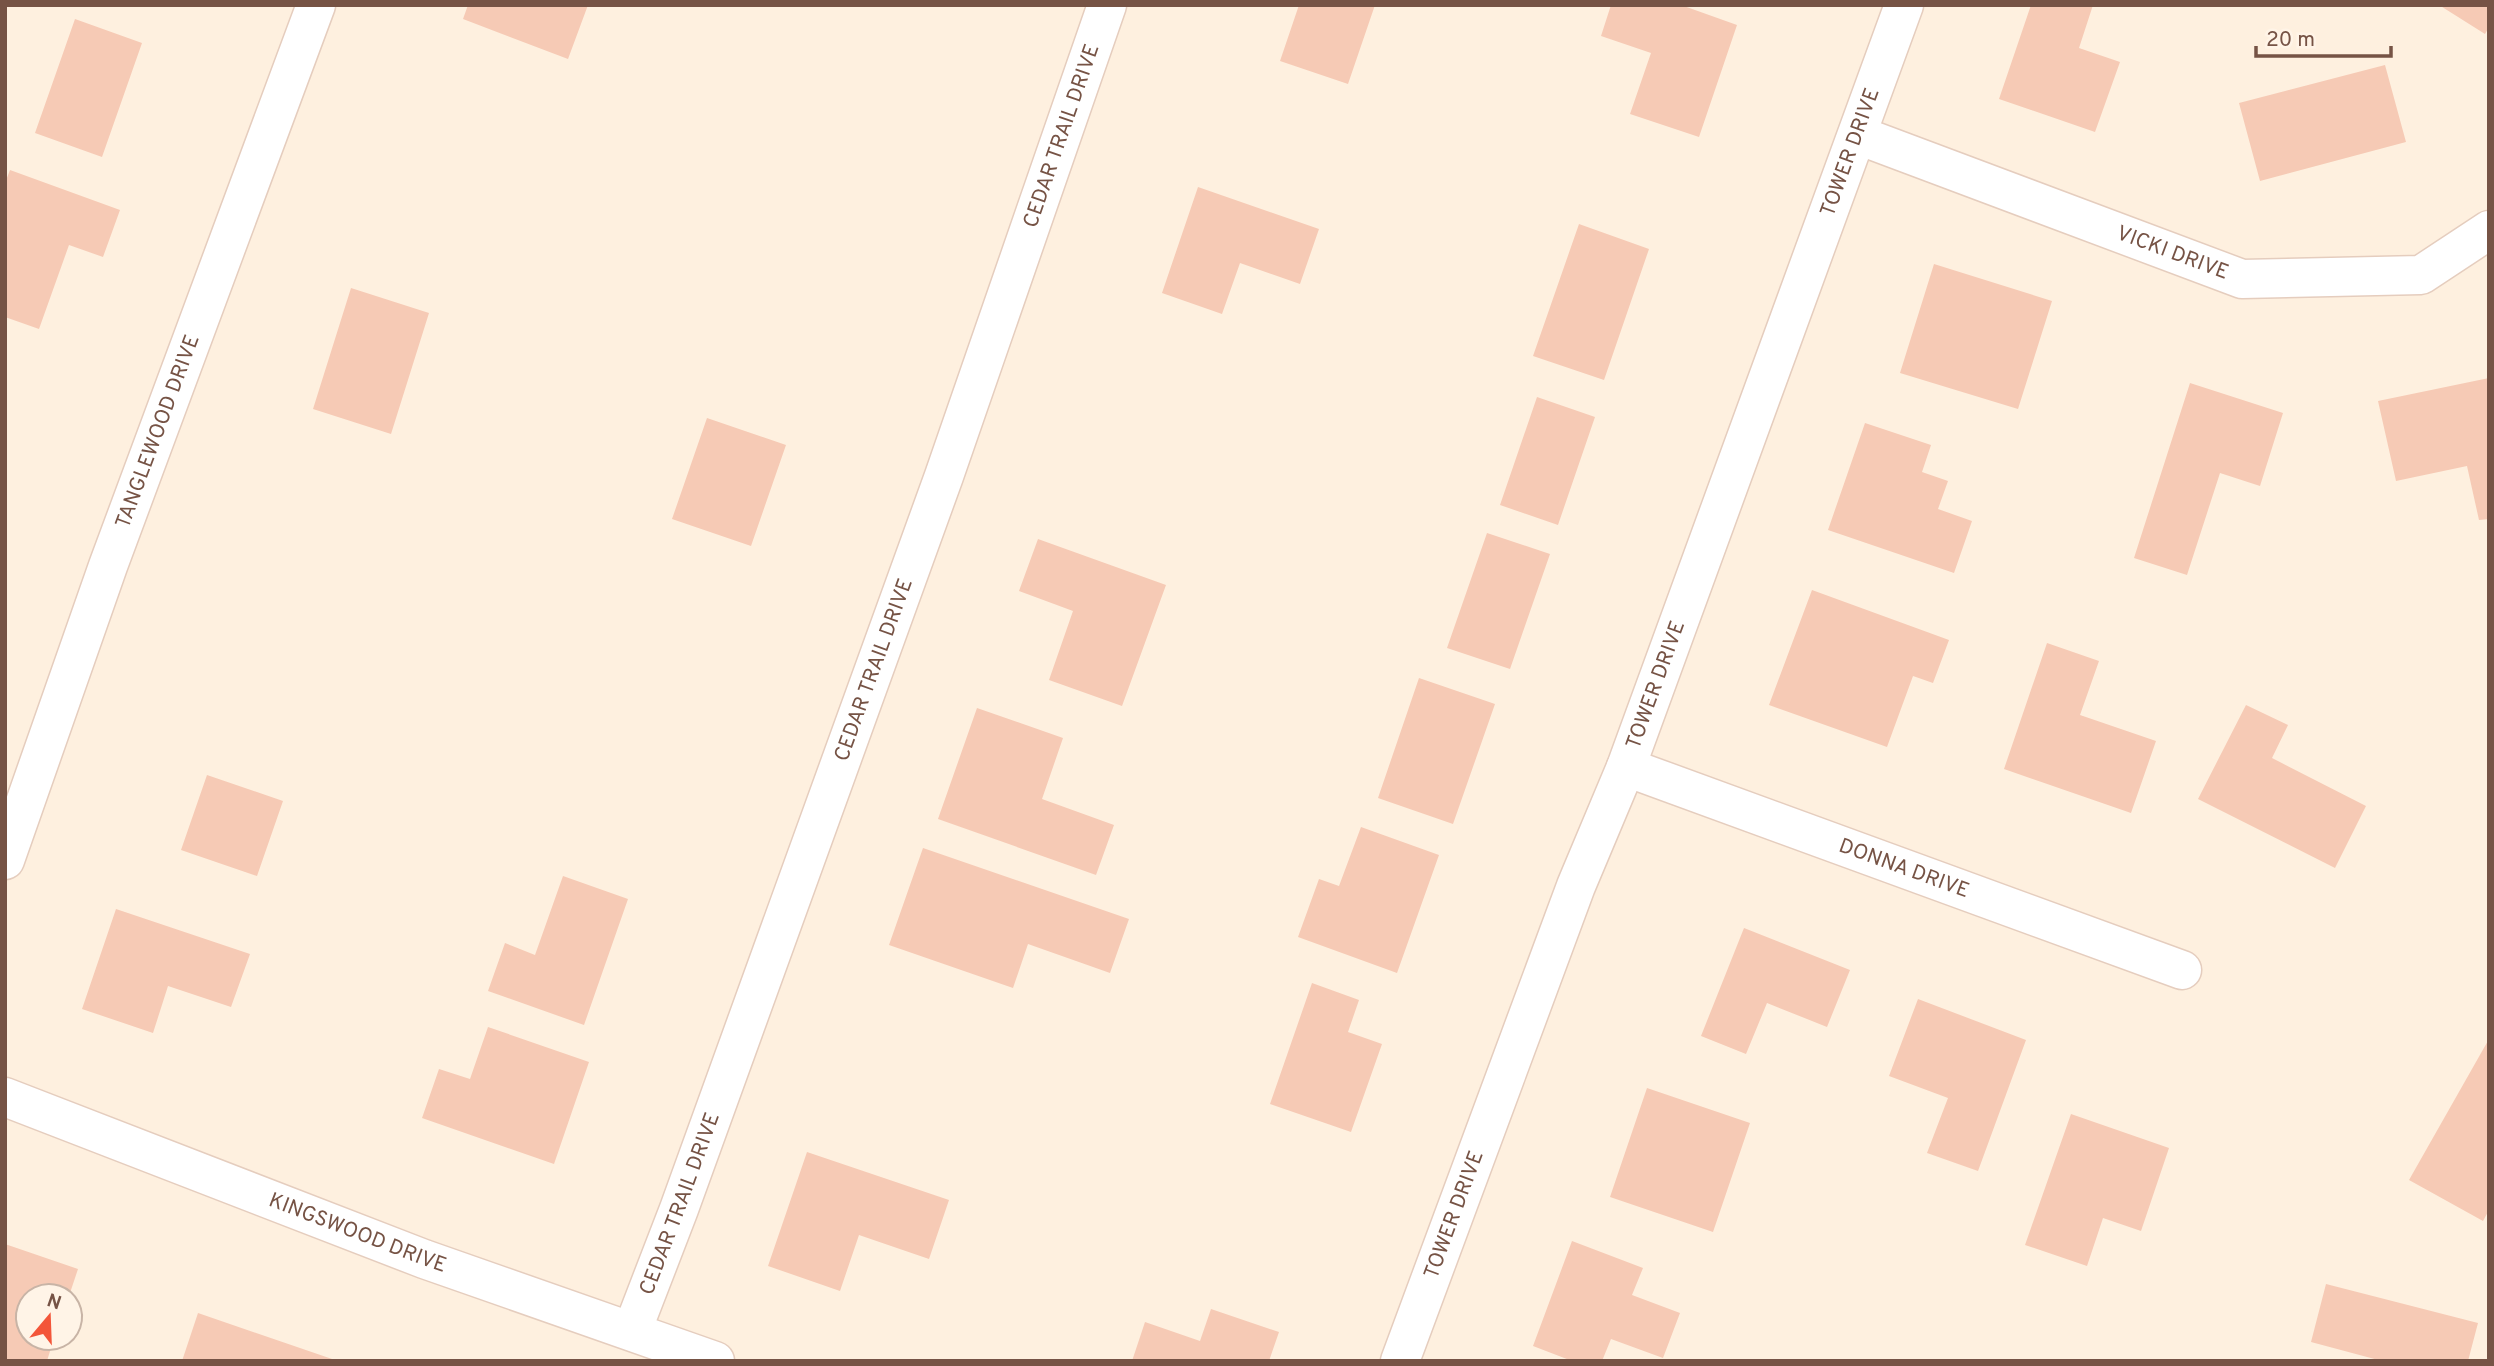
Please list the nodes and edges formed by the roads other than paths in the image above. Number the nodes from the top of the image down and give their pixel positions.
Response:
1 (316, 5) edge
2 (1107, 5) edge
3 (1905, 5) edge
4 (1858, 135) junction
5 (2489, 230) edge
6 (1626, 767) junction
7 (5, 860) edge
8 (2182, 970) dead end
9 (5, 1097) edge
10 (632, 1331) junction
11 (715, 1361) edge
12 (1400, 1361) edge

1 - 7 street, TANGLEWOOD DRIVE
2 - 10 street, CEDAR TRAIL DRIVE
3 - 4 street, TOWER DRIVE
4 - 5 street, VICKI DRIVE
4 - 6 street, TOWER DRIVE
6 - 8 street, DONNA DRIVE
6 - 12 street, TOWER DRIVE
9 - 10 street, KINGSWOOD DRIVE
10 - 11 street, KINGSWOOD DRIVE

